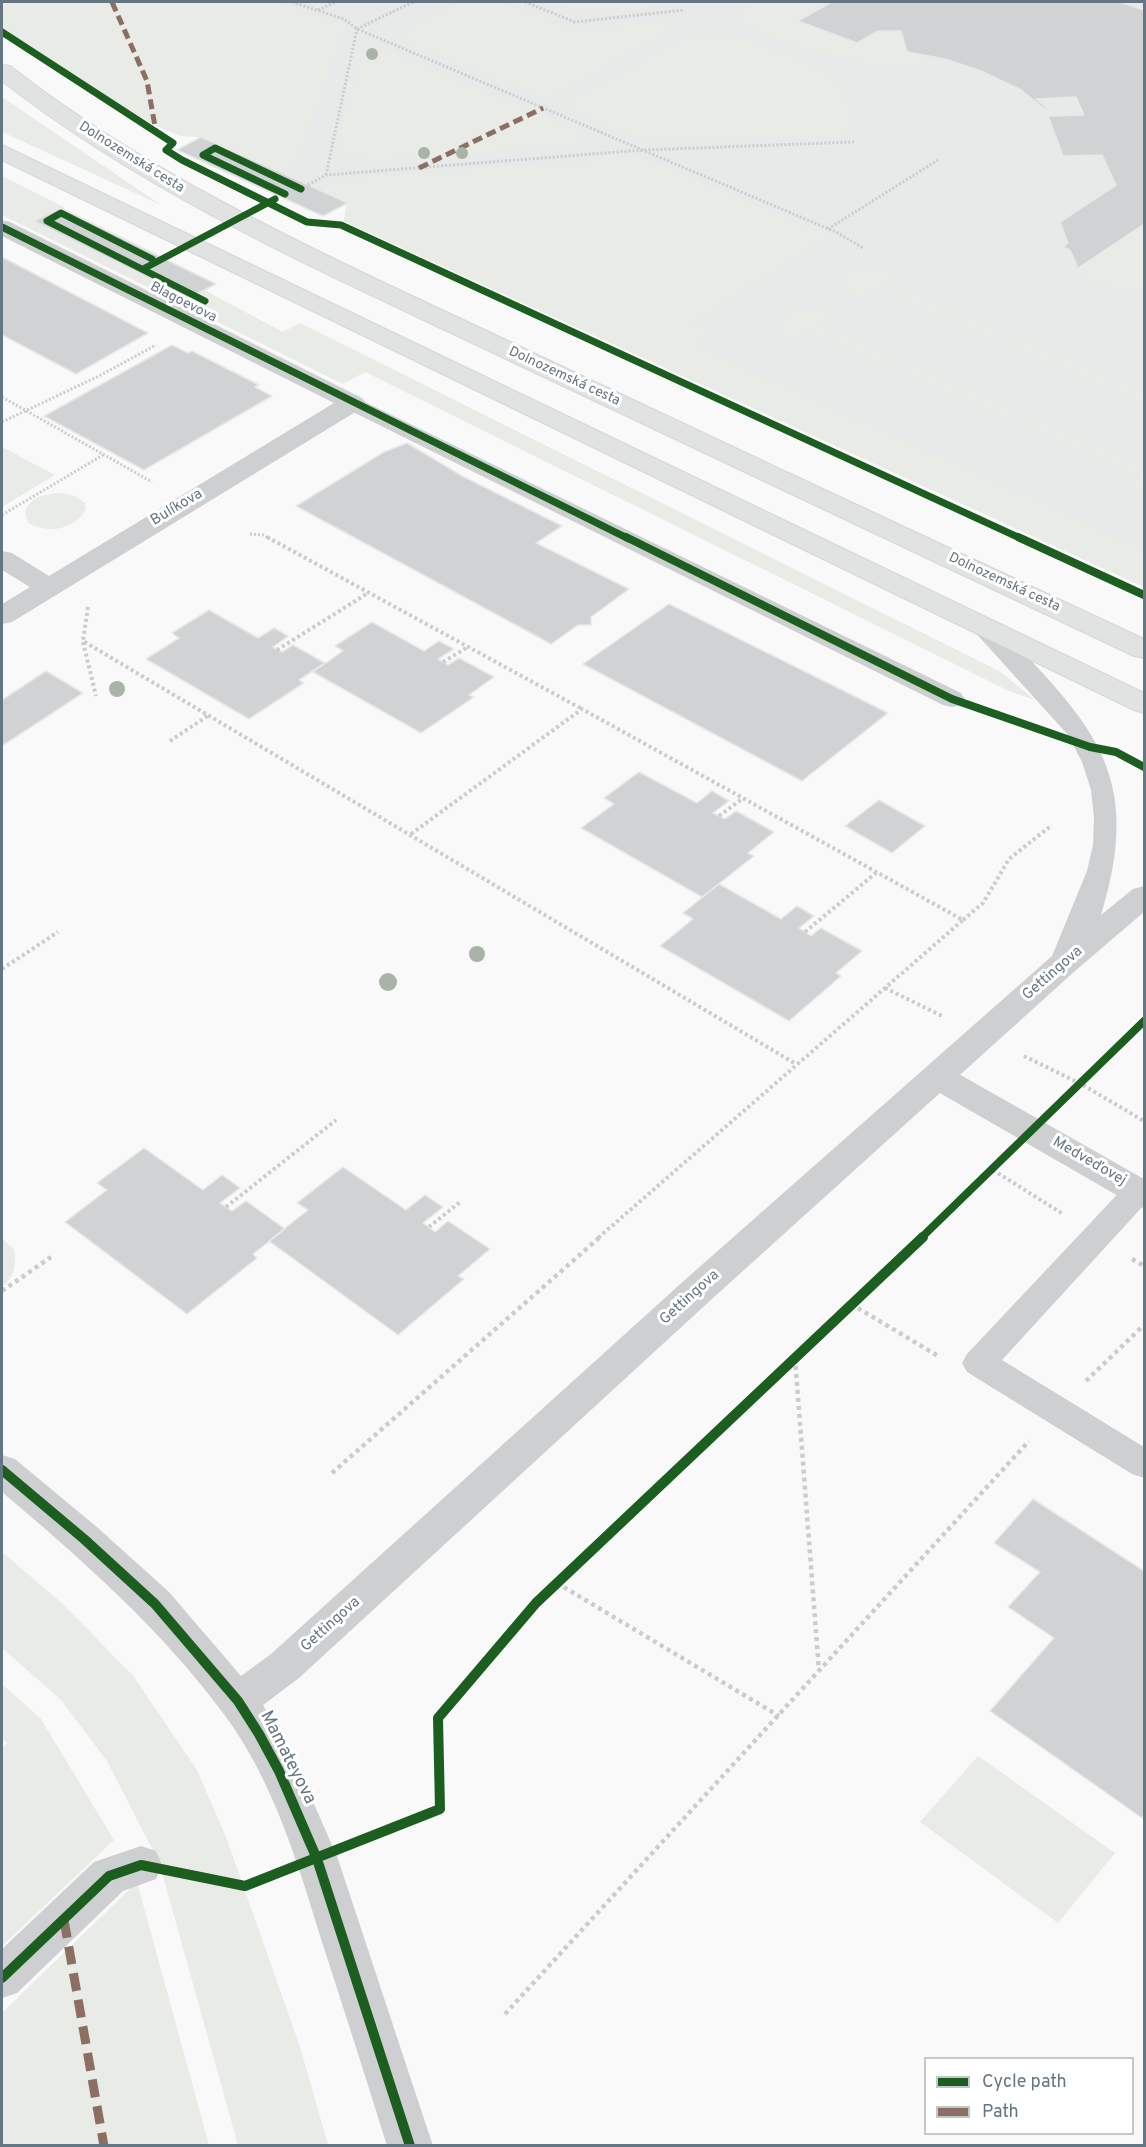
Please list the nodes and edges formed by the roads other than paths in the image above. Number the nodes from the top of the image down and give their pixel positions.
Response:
1 (2, 72) edge
2 (2, 152) edge
3 (2, 227) edge
4 (353, 403) junction
5 (2, 559) edge
6 (48, 587) junction
7 (2, 616) edge
8 (987, 630) junction
9 (1106, 632) junction
10 (1144, 639) edge
11 (1144, 650) edge
12 (952, 699) dead end
13 (1144, 704) edge
14 (1144, 896) edge
15 (1130, 915) edge
16 (1065, 963) junction
17 (938, 1077) junction
18 (1142, 1193) edge
19 (1144, 1464) edge
20 (2, 1470) edge
21 (237, 1701) junction
22 (141, 1865) road end
23 (2, 1978) edge
24 (410, 2145) edge

1 - 9 main road, Dolnozemská cesta
2 - 8 main road
3 - 4 street, Blagoevova
4 - 6 street, Bulíkova
4 - 12 lane
5 - 6 street
6 - 7 street, Bulíkova
8 - 13 main road
8 - 16 street
9 - 10 street
9 - 11 main road, Dolnozemská cesta
14 - 15 street, Gettingova
15 - 16 street, Gettingova
16 - 17 street, Gettingova
17 - 18 street, Medveďovej
17 - 21 street, Gettingova
18 - 19 lane
20 - 21 street, Mamateyova
21 - 24 street, Mamateyova
22 - 23 street

